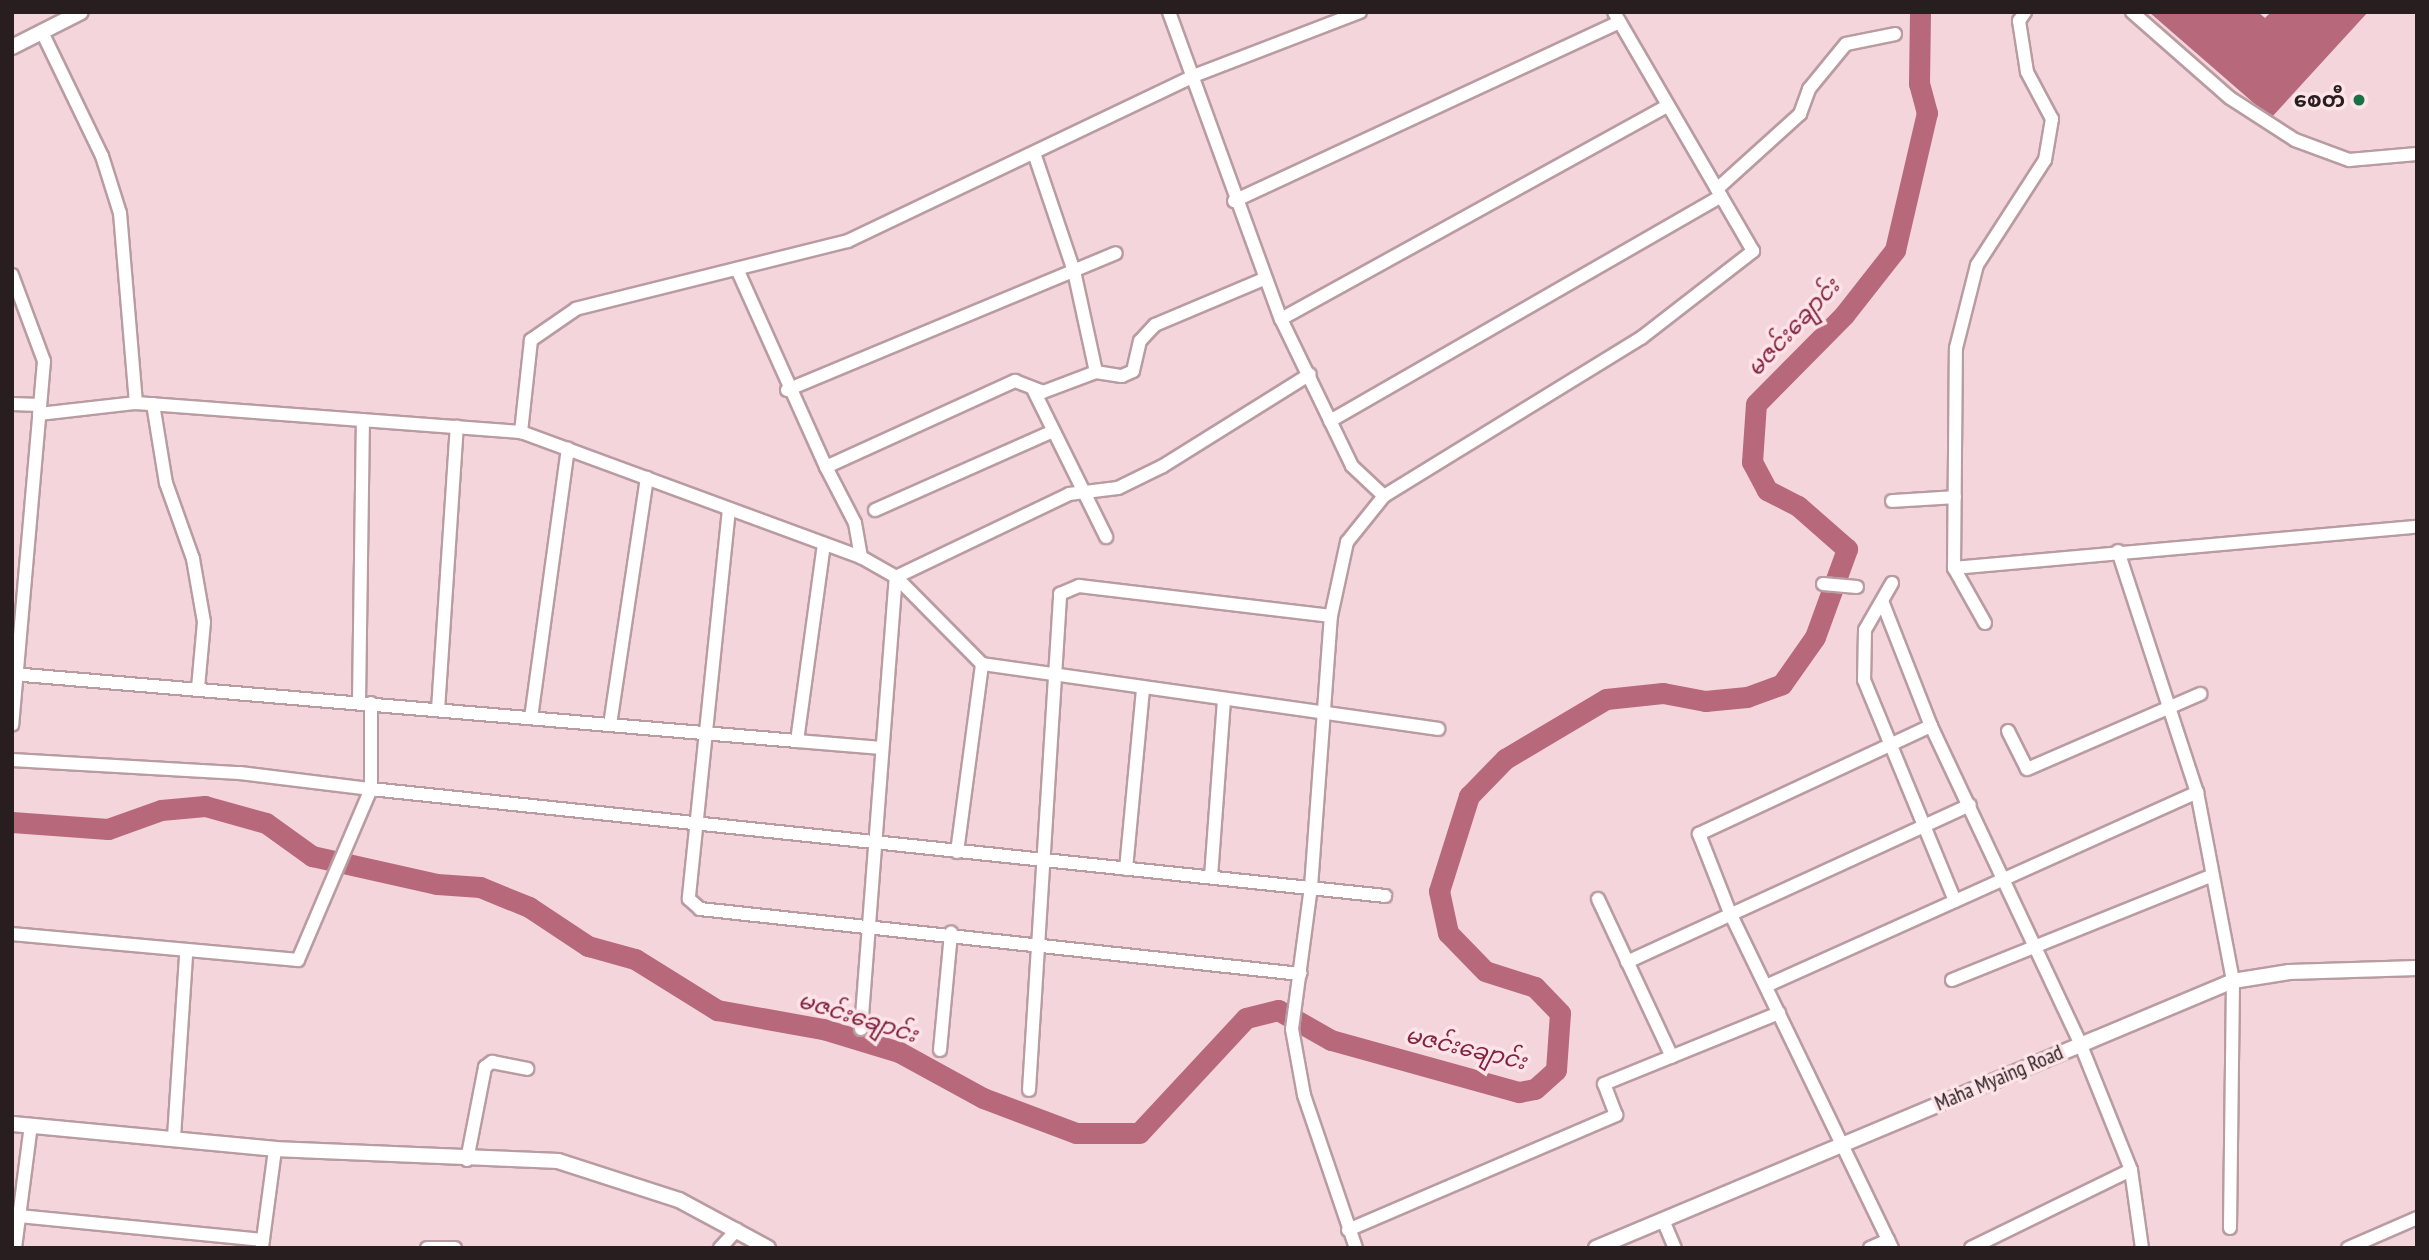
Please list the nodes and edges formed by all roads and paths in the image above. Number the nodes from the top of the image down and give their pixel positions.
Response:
1 (81, 12) edge
2 (1169, 12) edge
3 (1360, 12) edge
4 (2025, 12) edge
5 (2133, 12) edge
6 (1617, 17) edge
7 (42, 32) junction
8 (1895, 34) dead end
9 (12, 47) edge
10 (1196, 75) junction
11 (1668, 105) junction
12 (1034, 153) junction
13 (2417, 154) edge
14 (1719, 192) junction
15 (1234, 201) junction
16 (1116, 253) dead end
17 (737, 269) junction
18 (1074, 271) junction
19 (12, 275) edge
20 (1264, 279) junction
21 (1282, 319) junction
22 (1096, 372) junction
23 (1310, 374) junction
24 (787, 390) junction
25 (1034, 391) junction
26 (136, 403) junction
27 (12, 404) edge
28 (153, 404) junction
29 (39, 410) junction
30 (363, 420) junction
31 (1329, 421) junction
32 (457, 427) junction
33 (521, 432) junction
34 (1051, 432) junction
35 (568, 449) junction
36 (826, 467) junction
37 (647, 478) junction
38 (1080, 493) junction
39 (1384, 496) junction
40 (1955, 497) junction
41 (1892, 500) dead end
42 (729, 509) junction
43 (876, 510) dead end
44 (2417, 527) edge
45 (1105, 537) dead end
46 (824, 544) junction
47 (2118, 551) junction
48 (861, 557) junction
49 (1954, 568) junction
50 (896, 578) junction
51 (1892, 583) dead end
52 (1823, 584) dead end
53 (1857, 587) dead end
54 (18, 590) edge
55 (1882, 601) junction
56 (1331, 616) junction
57 (1985, 623) dead end
58 (982, 664) junction
59 (14, 674) edge
60 (1056, 675) junction
61 (198, 688) junction
62 (1143, 688) junction
63 (2200, 694) dead end
64 (1224, 701) junction
65 (365, 702) junction
66 (438, 710) junction
67 (2168, 710) junction
68 (1324, 716) junction
69 (531, 718) junction
70 (12, 725) edge
71 (610, 725) junction
72 (1931, 726) junction
73 (1438, 729) dead end
74 (2008, 731) dead end
75 (704, 733) junction
76 (797, 741) junction
77 (1891, 744) junction
78 (881, 748) junction
79 (12, 760) edge
80 (371, 789) junction
81 (2197, 792) junction
82 (1970, 805) junction
83 (1923, 823) junction
84 (701, 826) junction
85 (870, 844) junction
86 (957, 852) junction
87 (1041, 860) junction
88 (1126, 869) junction
89 (1212, 877) junction
90 (2208, 877) junction
91 (2003, 879) junction
92 (1311, 887) junction
93 (1385, 896) dead end
94 (1598, 899) dead end
95 (1955, 901) junction
96 (1730, 912) junction
97 (867, 925) junction
98 (951, 933) junction
99 (12, 934) edge
100 (1035, 941) junction
101 (2037, 951) junction
102 (186, 954) junction
103 (1627, 962) junction
104 (2417, 968) edge
105 (1300, 976) junction
106 (1952, 980) dead end
107 (2233, 981) junction
108 (1766, 986) junction
109 (1779, 1013) junction
110 (861, 1029) dead end
111 (2080, 1043) junction
112 (940, 1050) dead end
113 (1672, 1057) junction
114 (527, 1069) dead end
115 (1030, 1090) dead end
116 (12, 1124) edge
117 (31, 1125) junction
118 (174, 1137) junction
119 (1842, 1146) junction
120 (275, 1149) junction
121 (467, 1160) junction
122 (2131, 1170) junction
123 (19, 1216) junction
124 (2417, 1217) edge
125 (1663, 1220) junction
126 (2230, 1228) dead end
127 (737, 1230) junction
128 (1348, 1230) junction
129 (263, 1244) edge
130 (1890, 1244) edge
131 (15, 1248) edge
132 (427, 1248) edge
133 (455, 1248) edge
134 (720, 1248) edge
135 (768, 1248) edge
136 (1356, 1248) edge
137 (1596, 1248) edge
138 (1675, 1248) edge
139 (1870, 1248) edge
140 (1971, 1248) edge
141 (2141, 1248) edge
142 (2348, 1248) edge

1 - 7 street
2 - 10 street
3 - 10 street
4 - 40 street
5 - 13 street
6 - 11 street
6 - 15 street
7 - 9 street
7 - 26 street
8 - 14 street
10 - 12 street
10 - 15 street
11 - 14 street
11 - 21 street
12 - 17 street
12 - 18 street
14 - 31 street
14 - 39 street
15 - 20 street
16 - 18 street
17 - 24 street
17 - 33 street
18 - 22 street
18 - 24 street
19 - 29 street
20 - 21 street
20 - 22 street
21 - 23 street
22 - 25 street
23 - 31 street
23 - 38 street
24 - 36 street
25 - 34 street
25 - 36 street
26 - 28 street
26 - 29 street
27 - 29 street
28 - 30 street
28 - 61 street
29 - 54 street
30 - 32 street
30 - 65 street
31 - 39 street
32 - 33 street
32 - 66 street
33 - 35 street
34 - 38 street
34 - 43 street
35 - 37 street
35 - 69 street
36 - 48 street
37 - 42 street
37 - 71 street
38 - 45 street
38 - 50 street
39 - 56 street
40 - 41 street
40 - 49 street
42 - 46 street
42 - 75 street
44 - 47 street
46 - 48 street
46 - 76 street
47 - 49 street
47 - 67 street
48 - 50 street
49 - 57 street
50 - 58 street
50 - 78 street
51 - 55 street
52 - 53 street
54 - 59 street
55 - 72 street
55 - 77 street
56 - 60 street
56 - 68 street
58 - 60 street
58 - 86 street
59 - 61 street
59 - 70 street
60 - 62 street
60 - 87 street
61 - 65 street
62 - 64 street
62 - 88 street
63 - 67 street
64 - 68 street
64 - 89 street
65 - 66 street
65 - 80 street
66 - 69 street
67 - 74 street
67 - 81 street
68 - 73 street
68 - 92 street
69 - 71 street
71 - 75 street
72 - 77 street
72 - 82 street
75 - 76 street
75 - 84 street
76 - 78 street
77 - 83 street
77 - 96 street
78 - 85 street
79 - 80 street
80 - 84 street
80 - 102 street
81 - 90 street
81 - 91 street
82 - 83 street
82 - 91 street
83 - 95 street
83 - 96 street
84 - 85 street
84 - 97 street
85 - 86 street
85 - 97 street
86 - 87 street
87 - 88 street
87 - 100 street
88 - 89 street
89 - 92 street
90 - 101 street
90 - 107 street
91 - 95 street
91 - 101 street
92 - 93 street
92 - 105 street
94 - 103 street
95 - 108 street
96 - 103 street
96 - 108 street
97 - 98 street
97 - 110 street
98 - 100 street
98 - 112 street
99 - 102 street
100 - 105 street
100 - 115 street
101 - 106 street
101 - 111 street
102 - 118 street
103 - 113 street
104 - 107 street, Maha Myaing Road
105 - 128 street
107 - 111 street, Maha Myaing Road
107 - 126 street
108 - 109 street
109 - 113 street
109 - 119 street
111 - 119 street, Maha Myaing Road
111 - 122 street
113 - 128 street
114 - 121 street
116 - 117 street
117 - 118 street
117 - 123 street
118 - 120 street
119 - 125 street, Maha Myaing Road
119 - 130 street
120 - 121 street
120 - 129 street
121 - 127 street
122 - 140 street
122 - 141 street
123 - 129 street
123 - 131 street
124 - 142 street
125 - 137 street, Maha Myaing Road
125 - 138 street
127 - 134 street
127 - 135 street
128 - 136 street
130 - 139 street
132 - 133 street

